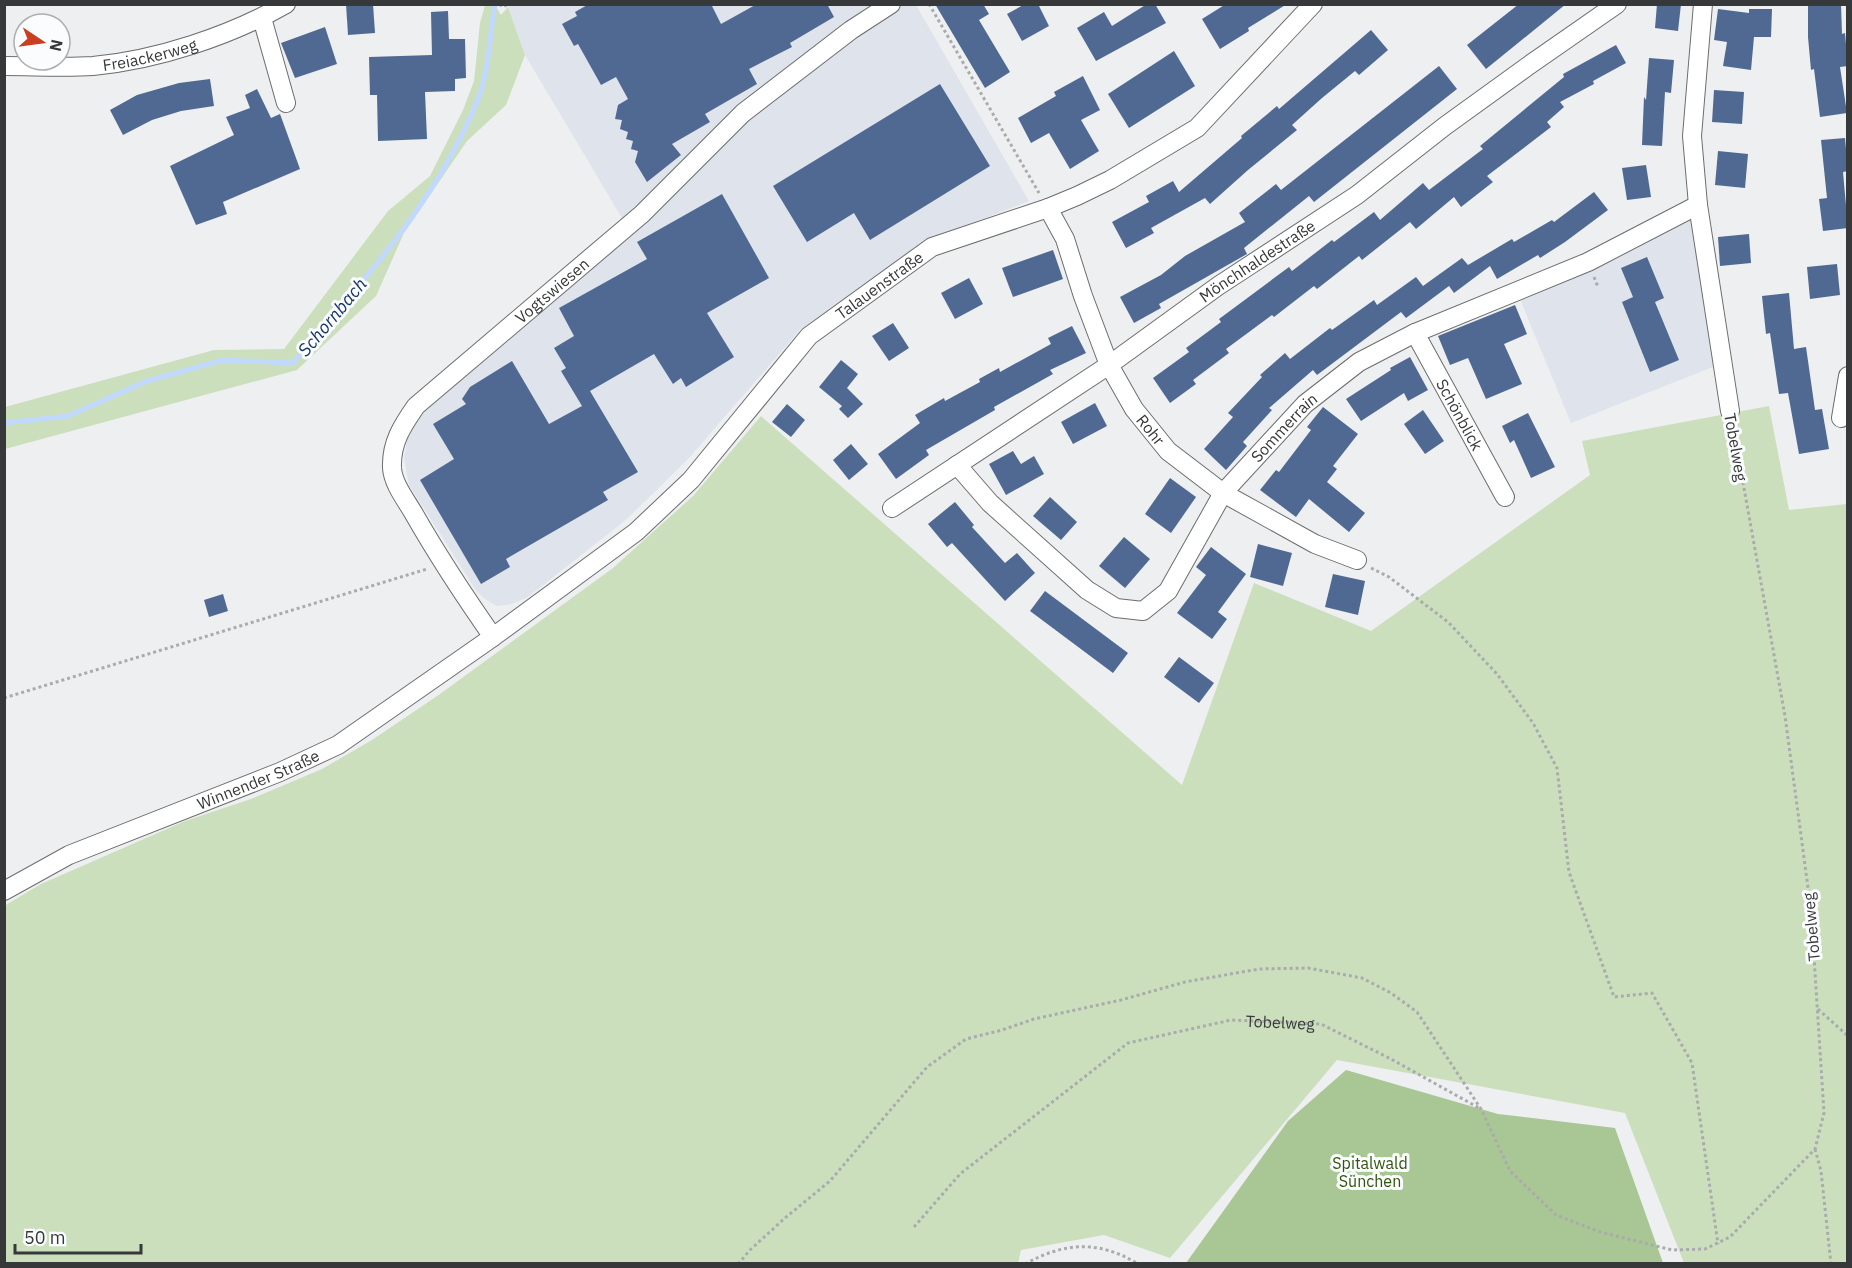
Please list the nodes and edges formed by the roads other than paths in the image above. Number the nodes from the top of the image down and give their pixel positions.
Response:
1 (286, 4) edge
2 (891, 4) edge
3 (1313, 4) edge
4 (1617, 4) edge
5 (1703, 4) edge
6 (262, 18) junction
7 (4, 66) edge
8 (286, 103) dead end
9 (1698, 205) junction
10 (1048, 208) junction
11 (1415, 333) junction
12 (1109, 365) junction
13 (1848, 376) edge
14 (1730, 411) road end
15 (1841, 418) dead end
16 (957, 465) junction
17 (1223, 494) junction
18 (1504, 497) dead end
19 (892, 508) dead end
20 (1357, 560) road end
21 (493, 637) junction
22 (4, 891) edge

1 - 6 street, Freiackerweg
2 - 21 street, Vogtswiesen
3 - 10 street, Talauenstraße
4 - 12 street, Mönchhaldestraße
5 - 9 street, Tobelweg
6 - 7 street, Freiackerweg
6 - 8 street
9 - 11 street, Sommerrain
9 - 14 street, Tobelweg
10 - 12 street, Rohr
10 - 21 street, Talauenstraße
11 - 17 street, Sommerrain
11 - 18 street, Schönblick
12 - 16 street, Mönchhaldestraße
12 - 17 street, Rohr
13 - 15 street
16 - 17 street, Sommerrain
16 - 19 street, Mönchhaldestraße
17 - 20 street, Rohr
21 - 22 street, Winnender Straße

